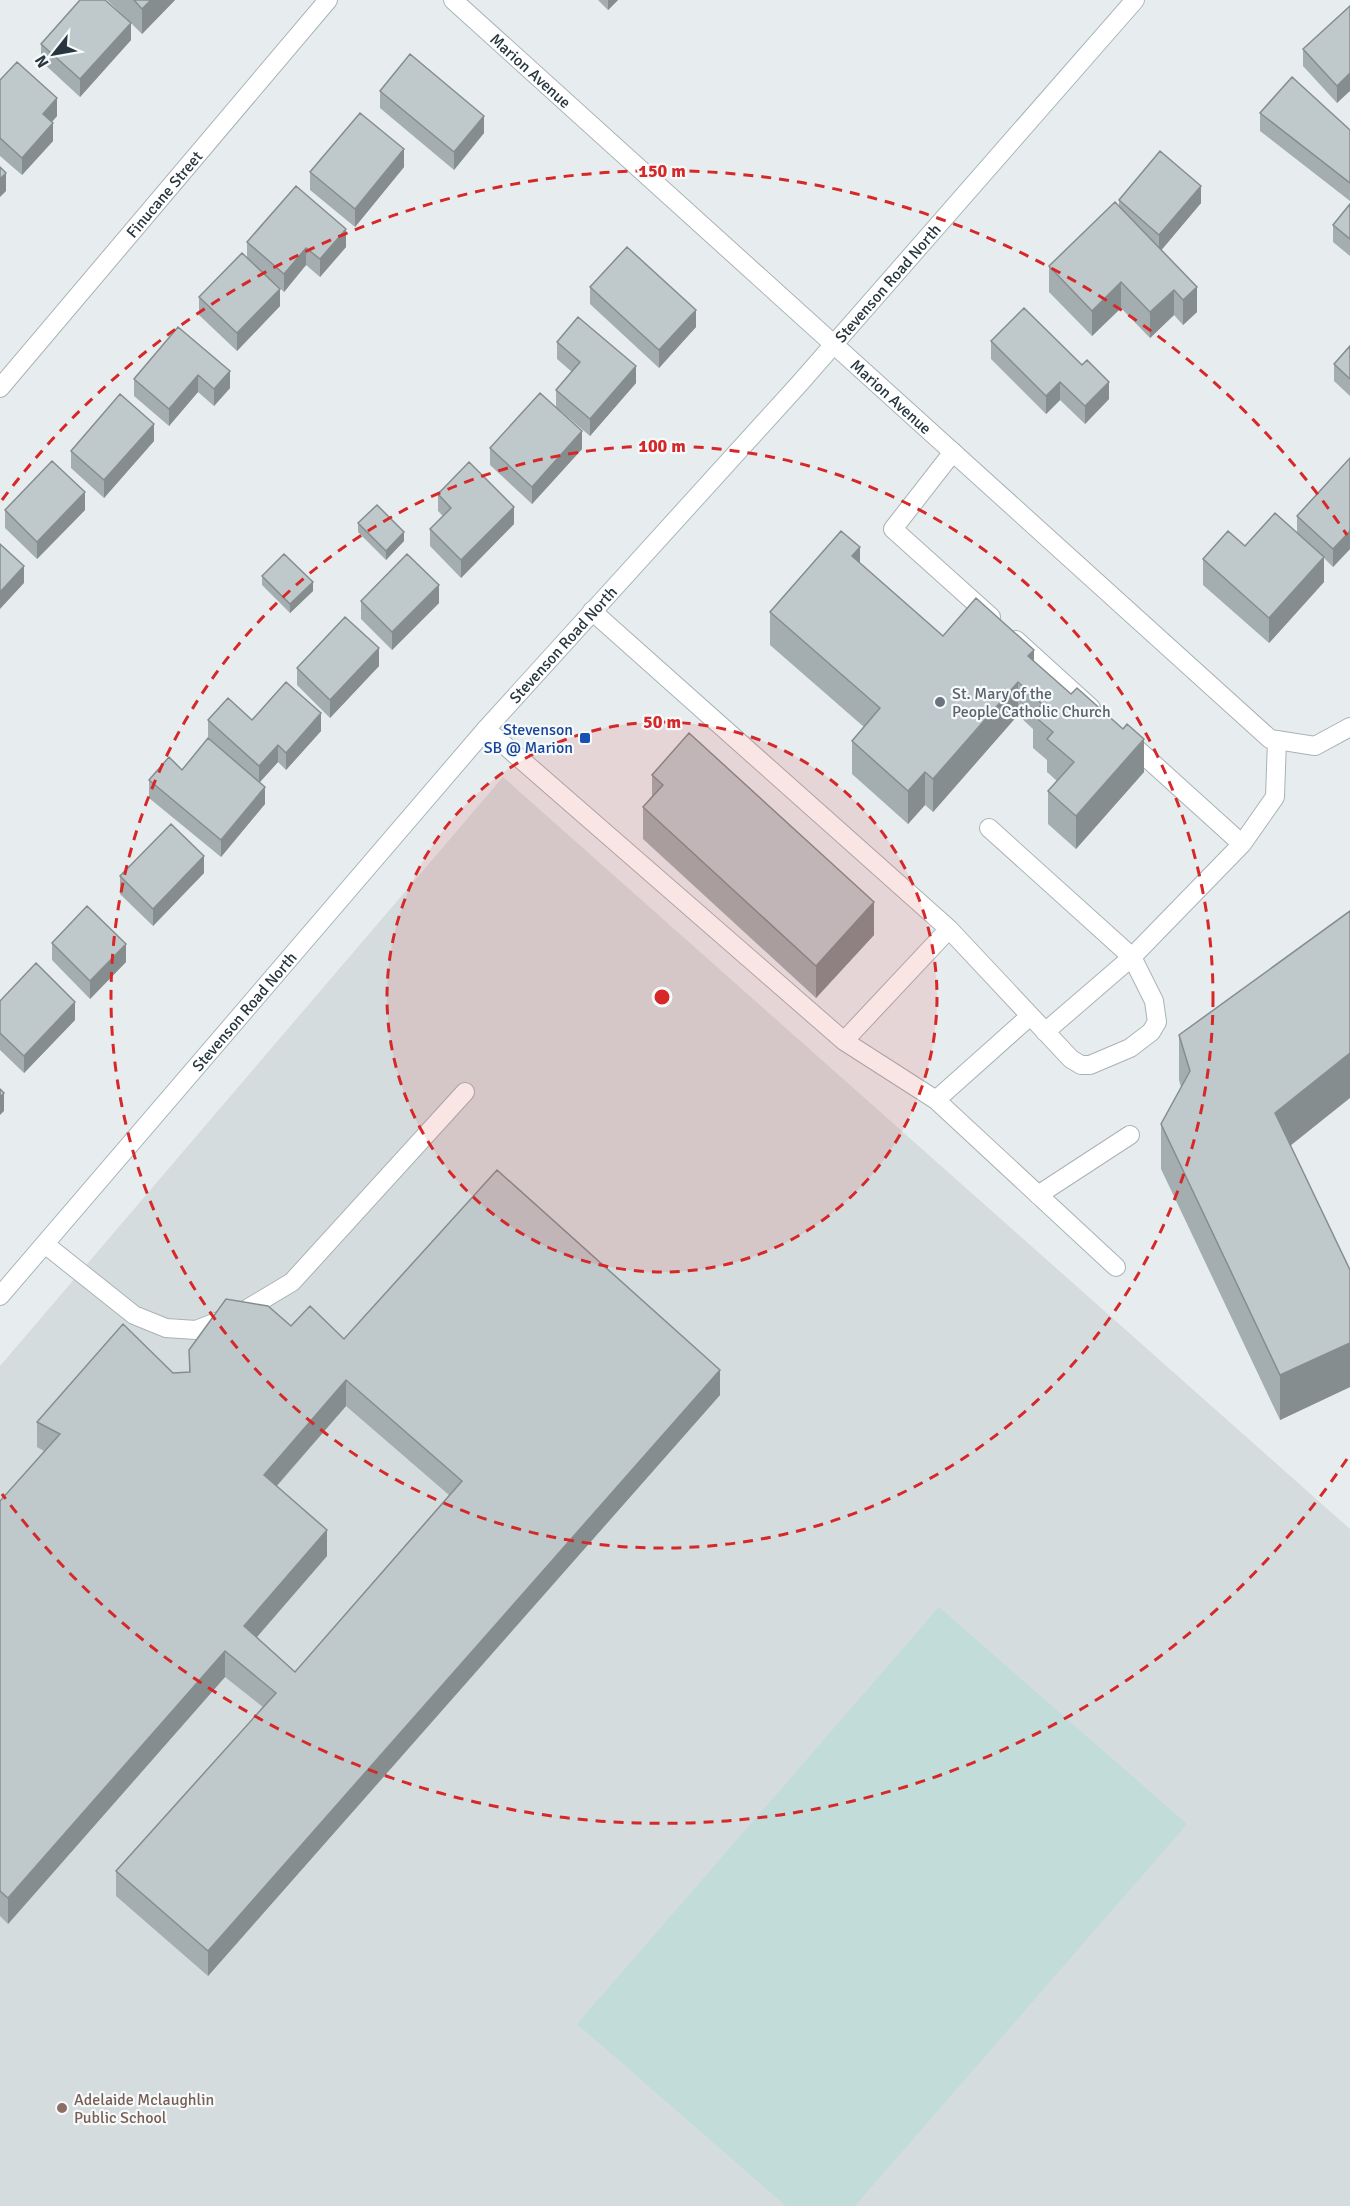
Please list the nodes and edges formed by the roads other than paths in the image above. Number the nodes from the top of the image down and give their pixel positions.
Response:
1 (328, 0) edge
2 (453, 0) edge
3 (1135, 0) edge
4 (833, 344) junction
5 (0, 388) edge
6 (953, 452) junction
7 (592, 611) junction
8 (1350, 727) edge
9 (486, 729) junction
10 (1277, 740) junction
11 (989, 828) dead end
12 (1242, 844) junction
13 (949, 929) junction
14 (1132, 957) junction
15 (1030, 1016) junction
16 (1045, 1032) junction
17 (844, 1041) junction
18 (465, 1092) dead end
19 (936, 1100) junction
20 (1130, 1135) dead end
21 (1038, 1195) junction
22 (46, 1245) junction
23 (1116, 1268) dead end
24 (0, 1296) edge

1 - 5 main road, Finucane Street
2 - 4 main road, Marion Avenue
3 - 4 main road, Stevenson Road North
4 - 6 main road, Marion Avenue
4 - 7 main road, Stevenson Road North
6 - 10 main road, Marion Avenue
6 - 12 main road
7 - 9 main road, Stevenson Road North
7 - 13 main road
8 - 10 main road, Marion Avenue
9 - 17 main road
9 - 22 main road, Stevenson Road North
10 - 12 main road
11 - 14 main road
12 - 14 main road
13 - 15 main road
13 - 17 main road
14 - 16 main road
14 - 16 main road
15 - 16 main road
15 - 19 main road
17 - 19 main road
18 - 22 main road
19 - 21 main road
20 - 21 main road
21 - 23 main road
22 - 24 main road, Stevenson Road North

